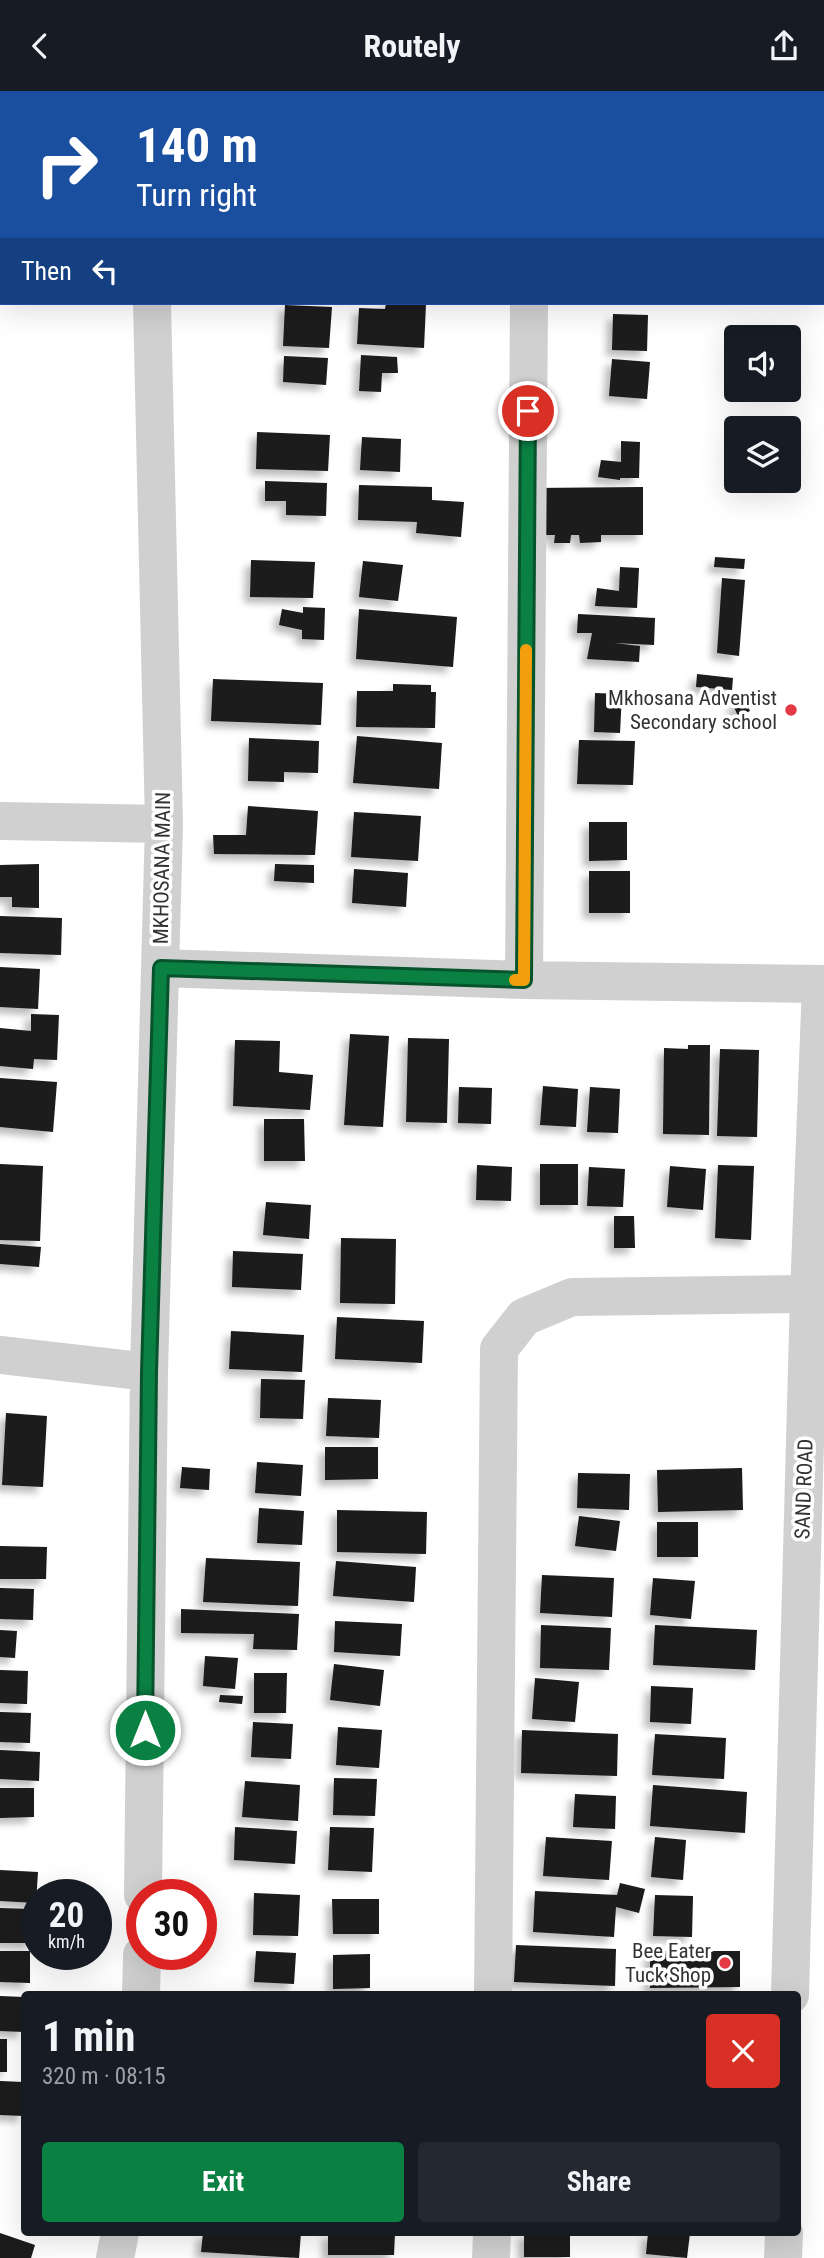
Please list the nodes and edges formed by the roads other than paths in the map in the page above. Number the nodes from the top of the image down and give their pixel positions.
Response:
1 (152, 305) edge
2 (528, 305) edge
3 (0, 821) edge
4 (164, 824) junction
5 (161, 968) junction
6 (524, 980) junction
7 (823, 984) edge
8 (809, 1294) junction
9 (0, 1355) edge
10 (149, 1372) junction
11 (143, 1879) edge
12 (142, 1970) edge
13 (141, 1991) edge
14 (493, 1991) edge
15 (790, 1991) edge
16 (119, 2236) edge
17 (492, 2236) edge
18 (783, 2236) edge
19 (115, 2258) edge
20 (491, 2258) edge
21 (783, 2258) edge

1 - 4 street, MKHOSANA MAIN
2 - 6 street
3 - 4 street
4 - 5 street, MKHOSANA MAIN
5 - 6 street
5 - 10 street, MKHOSANA MAIN
6 - 7 street
7 - 8 street, SAND ROAD
8 - 14 street
8 - 15 street, SAND ROAD
9 - 10 street
10 - 11 street, MKHOSANA MAIN
12 - 13 street
16 - 19 street
17 - 20 street
18 - 21 street

